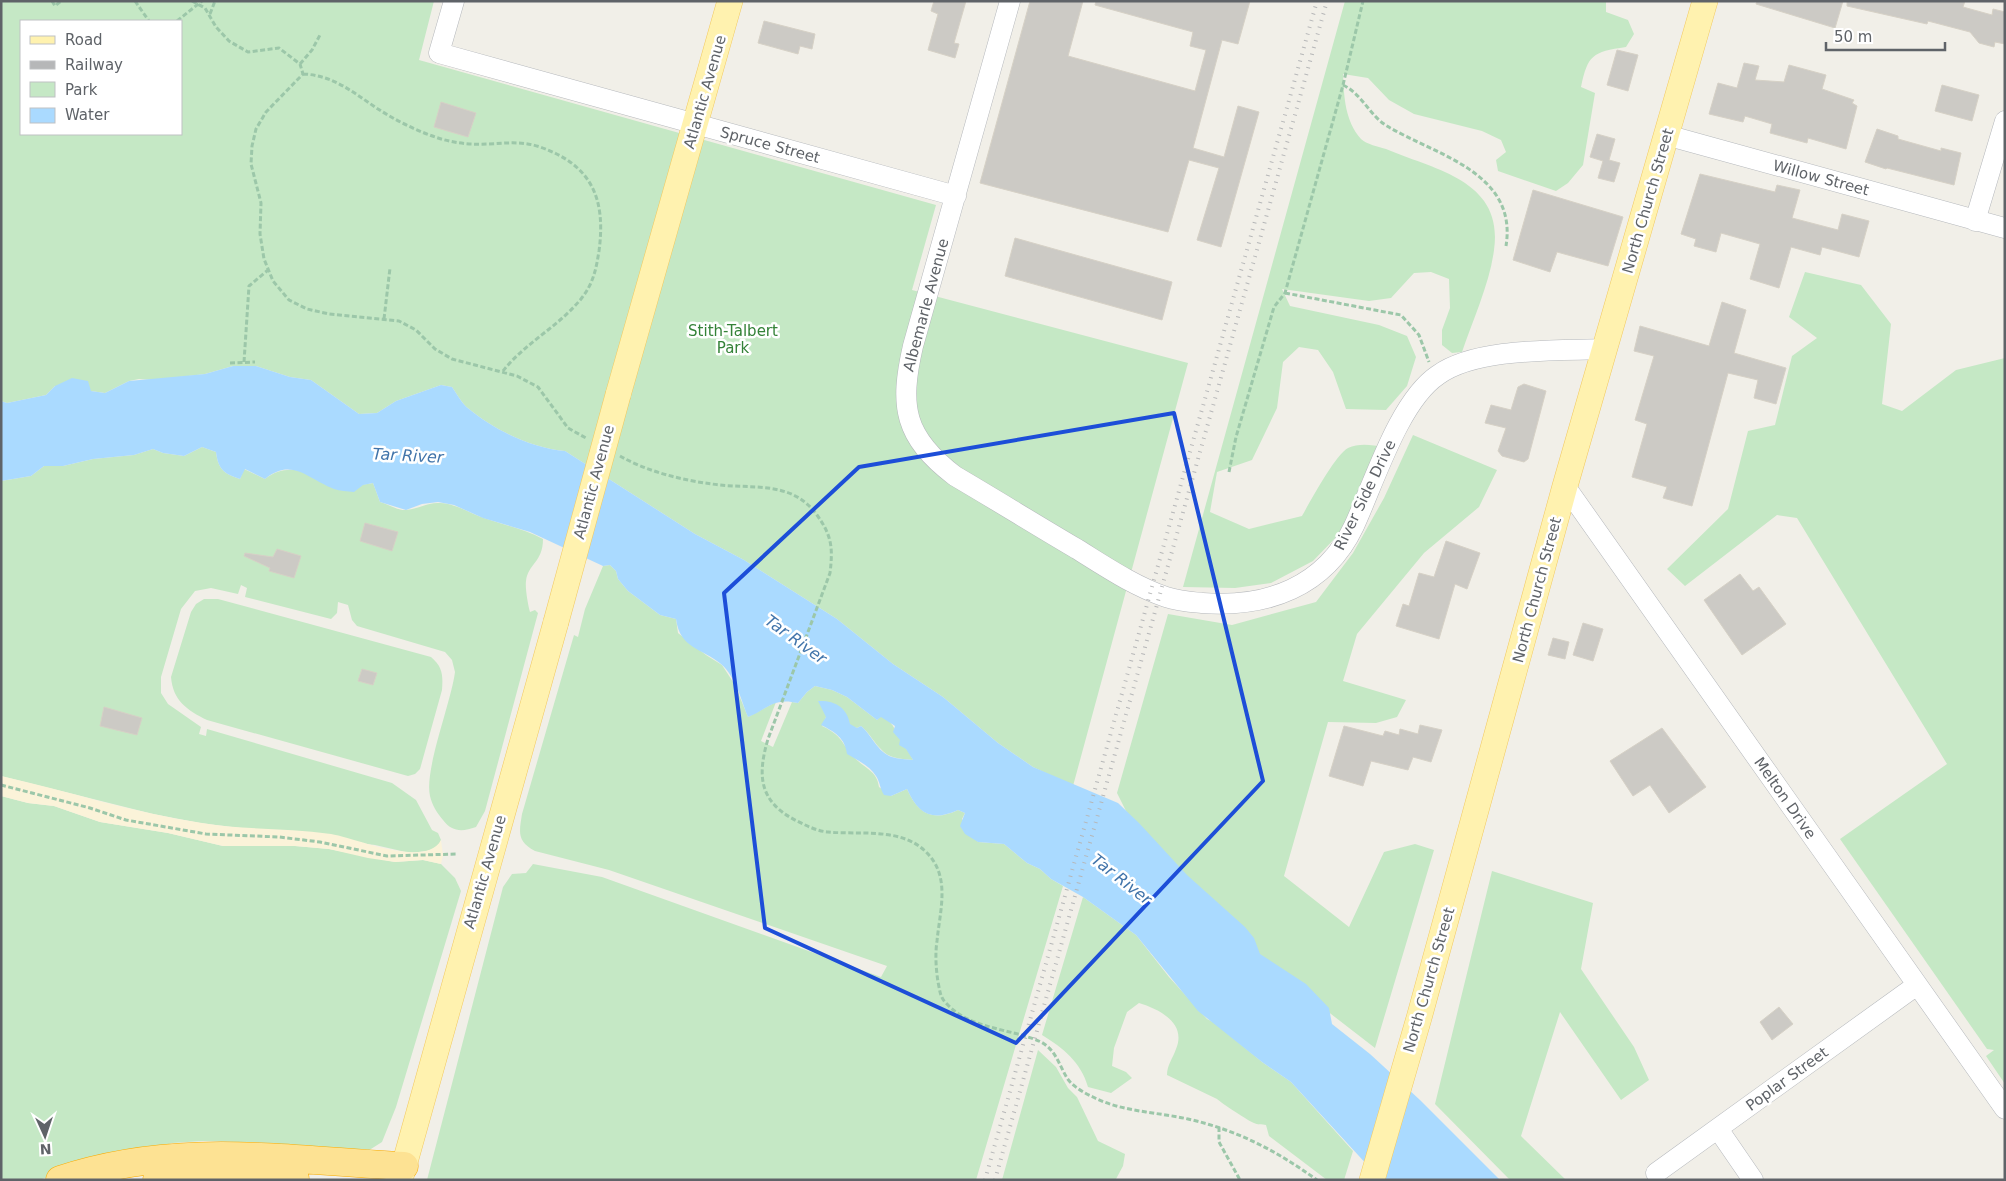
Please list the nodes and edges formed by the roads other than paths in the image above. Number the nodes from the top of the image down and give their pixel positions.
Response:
1 (454, 1) edge
2 (730, 1) edge
3 (1010, 1) edge
4 (1705, 1) edge
5 (2005, 121) edge
6 (696, 126) junction
7 (1666, 135) junction
8 (956, 196) junction
9 (1975, 221) junction
10 (2005, 228) edge
11 (1605, 350) junction
12 (1565, 486) junction
13 (1111, 570) joint
14 (1917, 985) junction
15 (2005, 1109) edge
16 (1718, 1129) junction
17 (393, 1173) edge
18 (1656, 1173) dead end
19 (60, 1180) edge
20 (157, 1180) edge
21 (312, 1180) edge
22 (1372, 1180) edge
23 (1753, 1180) edge

1 - 6 street, Spruce Street
2 - 6 main road, Atlantic Avenue
3 - 8 street, Albemarle Avenue
4 - 7 main road, North Church Street
5 - 9 street
6 - 8 street, Spruce Street
6 - 17 main road, Atlantic Avenue, bridge
7 - 9 street, Willow Street
7 - 11 main road, North Church Street
8 - 13 street, Albemarle Avenue
9 - 10 street, Willow Street
11 - 12 main road, North Church Street
11 - 13 street, River Side Drive
12 - 14 street, Melton Drive
12 - 22 main road, North Church Street
14 - 15 street, Melton Drive
14 - 16 street, Poplar Street
16 - 18 street, Poplar Street
16 - 23 street
17 - 19 highway
20 - 21 highway

